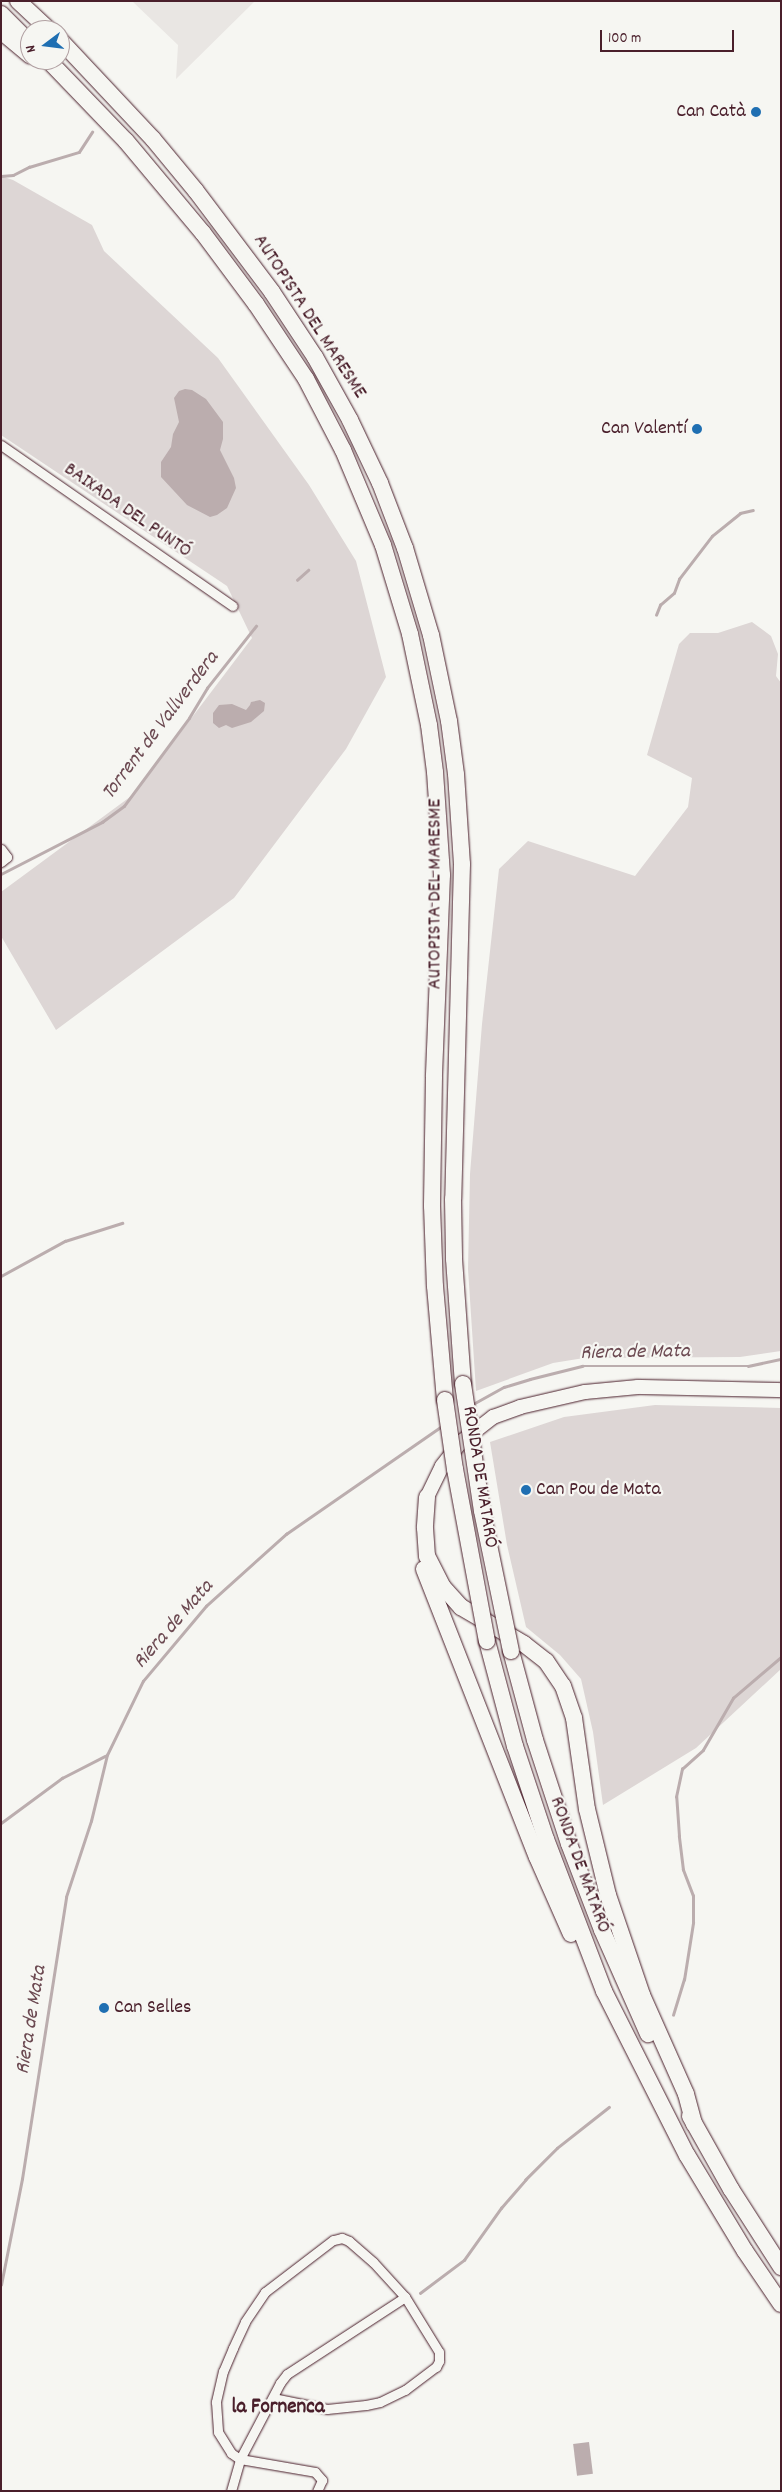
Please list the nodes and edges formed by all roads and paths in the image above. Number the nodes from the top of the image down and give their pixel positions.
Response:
1 (18, 1) edge
2 (29, 1) edge
3 (1, 14) edge
4 (40, 20) edge
5 (43, 20) edge
6 (1, 31) edge
7 (20, 32) edge
8 (20, 47) edge
9 (70, 50) edge
10 (45, 70) edge
11 (58, 70) edge
12 (126, 141) junction
13 (1, 445) edge
14 (233, 606) dead end
15 (1, 849) edge
16 (1, 862) edge
17 (463, 1384) joint
18 (781, 1390) edge
19 (445, 1400) joint
20 (427, 1497) junction
21 (604, 1991) junction
22 (694, 2124) junction
23 (781, 2267) edge
24 (405, 2297) junction
25 (781, 2304) edge
26 (273, 2398) junction
27 (240, 2459) junction
28 (230, 2491) edge
29 (317, 2491) edge

1 - 4 highway
2 - 5 highway
3 - 7 highway
6 - 8 highway
9 - 17 highway, AUTOPISTA DEL MARESME
10 - 12 highway
11 - 12 highway, AUTOPISTA DEL MARESME
12 - 19 highway, AUTOPISTA DEL MARESME
13 - 14 street, BAIXADA DEL PUNTÓ
15 - 16 street
17 - 22 highway, RONDA DE MATARÓ, bridge
18 - 20 main road
19 - 21 highway, RONDA DE MATARÓ, bridge
20 - 21 highway
20 - 22 highway
21 - 25 highway, RONDA DE MATARÓ
22 - 23 highway, RONDA DE MATARÓ
24 - 26 street
24 - 26 street
24 - 27 street
26 - 27 street
27 - 28 street
27 - 29 street

